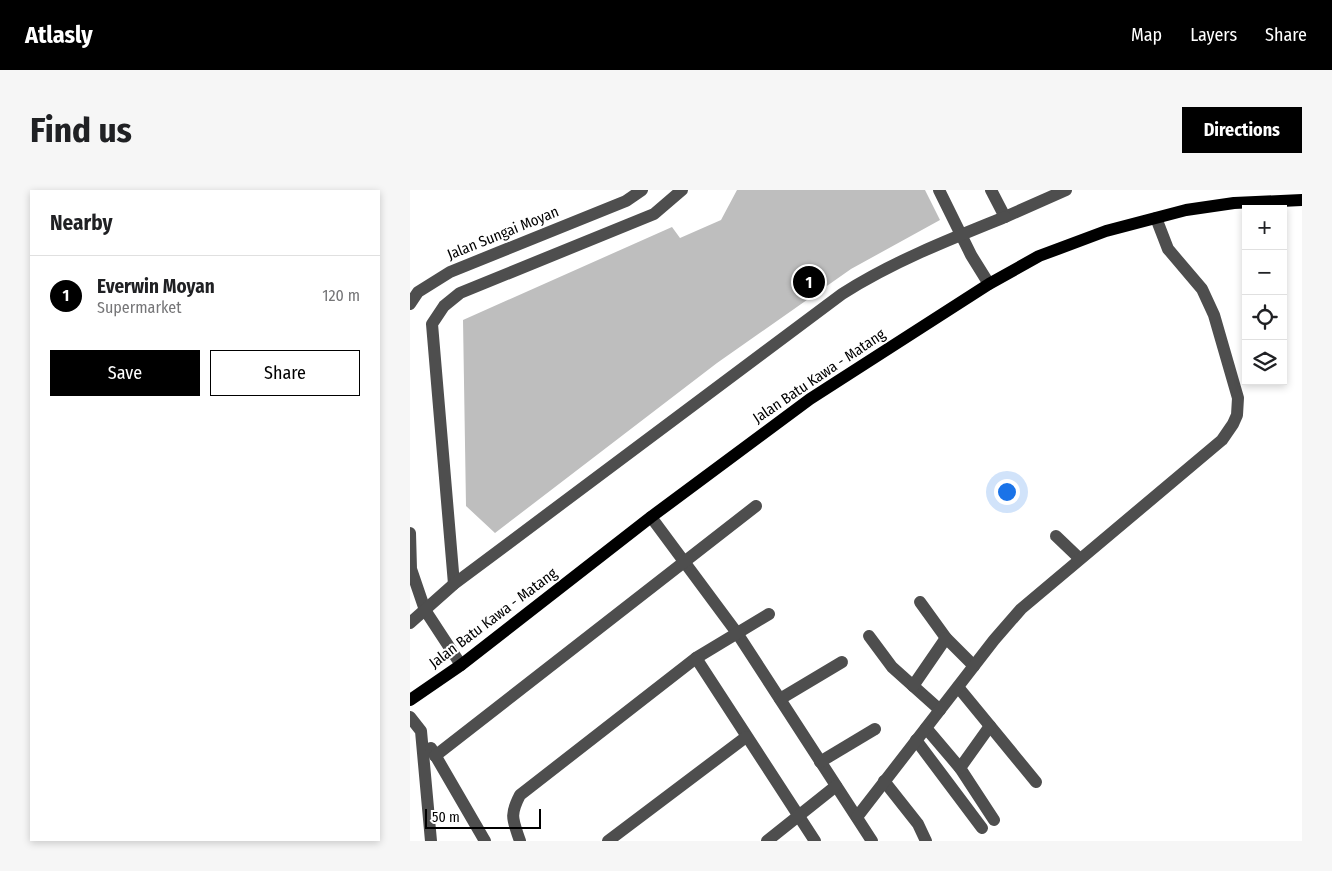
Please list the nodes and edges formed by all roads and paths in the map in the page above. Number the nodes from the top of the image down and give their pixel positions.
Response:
1 (642, 190) edge
2 (682, 190) edge
3 (939, 190) edge
4 (991, 190) edge
5 (1066, 190) edge
6 (1302, 200) edge
7 (1005, 217) junction
8 (1156, 218) junction
9 (961, 234) junction
10 (989, 284) junction
11 (410, 304) edge
12 (756, 506) dead end
13 (651, 517) junction
14 (410, 533) edge
15 (1056, 536) dead end
16 (1079, 558) junction
17 (685, 562) junction
18 (411, 569) edge
19 (454, 584) junction
20 (920, 602) dead end
21 (425, 610) junction
22 (769, 614) dead end
23 (410, 623) edge
24 (737, 633) junction
25 (869, 636) dead end
26 (946, 638) junction
27 (696, 658) junction
28 (842, 662) dead end
29 (461, 665) junction
30 (974, 666) junction
31 (913, 686) junction
32 (958, 687) junction
33 (780, 699) junction
34 (410, 700) edge
35 (940, 710) junction
36 (410, 717) edge
37 (990, 726) junction
38 (926, 728) junction
39 (876, 729) dead end
40 (421, 731) junction
41 (746, 737) junction
42 (916, 740) junction
43 (435, 756) junction
44 (820, 762) junction
45 (960, 768) junction
46 (884, 782) junction
47 (1036, 782) dead end
48 (836, 786) junction
49 (798, 816) junction
50 (856, 817) junction
51 (994, 820) dead end
52 (982, 828) dead end
53 (431, 841) edge
54 (485, 841) edge
55 (520, 841) edge
56 (608, 841) edge
57 (767, 841) edge
58 (815, 841) edge
59 (872, 841) edge
60 (926, 841) edge

1 - 11 street, Jalan Sungai Moyan
2 - 19 street
3 - 9 street
4 - 7 street
5 - 7 street
6 - 8 main road, Jalan Batu Kawa - Matang
7 - 9 street
8 - 10 main road, Jalan Batu Kawa - Matang
8 - 16 street
9 - 10 street
9 - 19 street
10 - 13 main road, Jalan Batu Kawa - Matang
12 - 17 street
13 - 17 street
13 - 29 main road, Jalan Batu Kawa - Matang
14 - 18 street
15 - 16 street
16 - 30 street
17 - 24 street
17 - 43 street
18 - 21 street
19 - 21 street
20 - 26 street
21 - 23 street
21 - 29 street
22 - 24 street
24 - 27 street
24 - 33 street
25 - 31 street
26 - 30 street
26 - 31 street
27 - 41 street
27 - 55 street
28 - 33 street
29 - 34 main road, Jalan Batu Kawa - Matang
30 - 32 street
31 - 35 street
32 - 35 street
32 - 37 street
33 - 44 street
35 - 38 street
36 - 40 street
37 - 45 street
37 - 47 street
38 - 42 street
38 - 45 street
39 - 44 street
40 - 43 street
40 - 53 street
41 - 49 street
41 - 56 street
42 - 46 street
42 - 52 street
43 - 54 street
44 - 48 street
45 - 51 street
46 - 50 street
46 - 60 street
48 - 49 street
48 - 50 street
49 - 57 street
49 - 58 street
50 - 59 street

